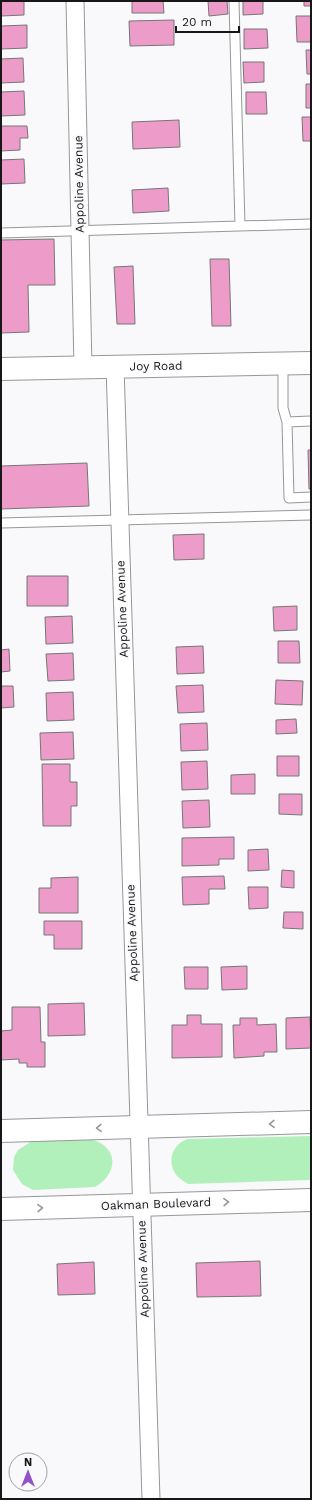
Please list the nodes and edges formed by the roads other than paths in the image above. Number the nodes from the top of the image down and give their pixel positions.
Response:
1 (75, 1) edge
2 (234, 1) edge
3 (311, 224) edge
4 (240, 226) junction
5 (80, 231) junction
6 (1, 233) edge
7 (311, 363) edge
8 (283, 364) junction
9 (115, 366) junction
10 (83, 367) junction
11 (1, 369) edge
12 (311, 421) edge
13 (287, 422) junction
14 (311, 497) edge
15 (311, 515) edge
16 (120, 520) junction
17 (1, 523) edge
18 (311, 1122) edge
19 (138, 1127) junction
20 (1, 1131) edge
21 (311, 1200) edge
22 (140, 1205) junction
23 (1, 1209) edge
24 (151, 1499) edge

1 - 5 street, Appoline Avenue
2 - 4 lane
3 - 4 lane
4 - 5 lane
5 - 6 lane
5 - 10 street, Appoline Avenue
7 - 8 street, Joy Road
8 - 9 street, Joy Road
8 - 13 lane
9 - 10 street, Joy Road
9 - 16 street, Appoline Avenue
10 - 11 street, Joy Road
12 - 13 lane
13 - 14 lane
15 - 16 lane
16 - 17 lane
16 - 19 street, Appoline Avenue
18 -> 19 street
19 -> 20 street
19 - 22 street, Appoline Avenue
22 -> 21 street, Oakman Boulevard
23 -> 22 street, Oakman Boulevard
22 - 24 street, Appoline Avenue

